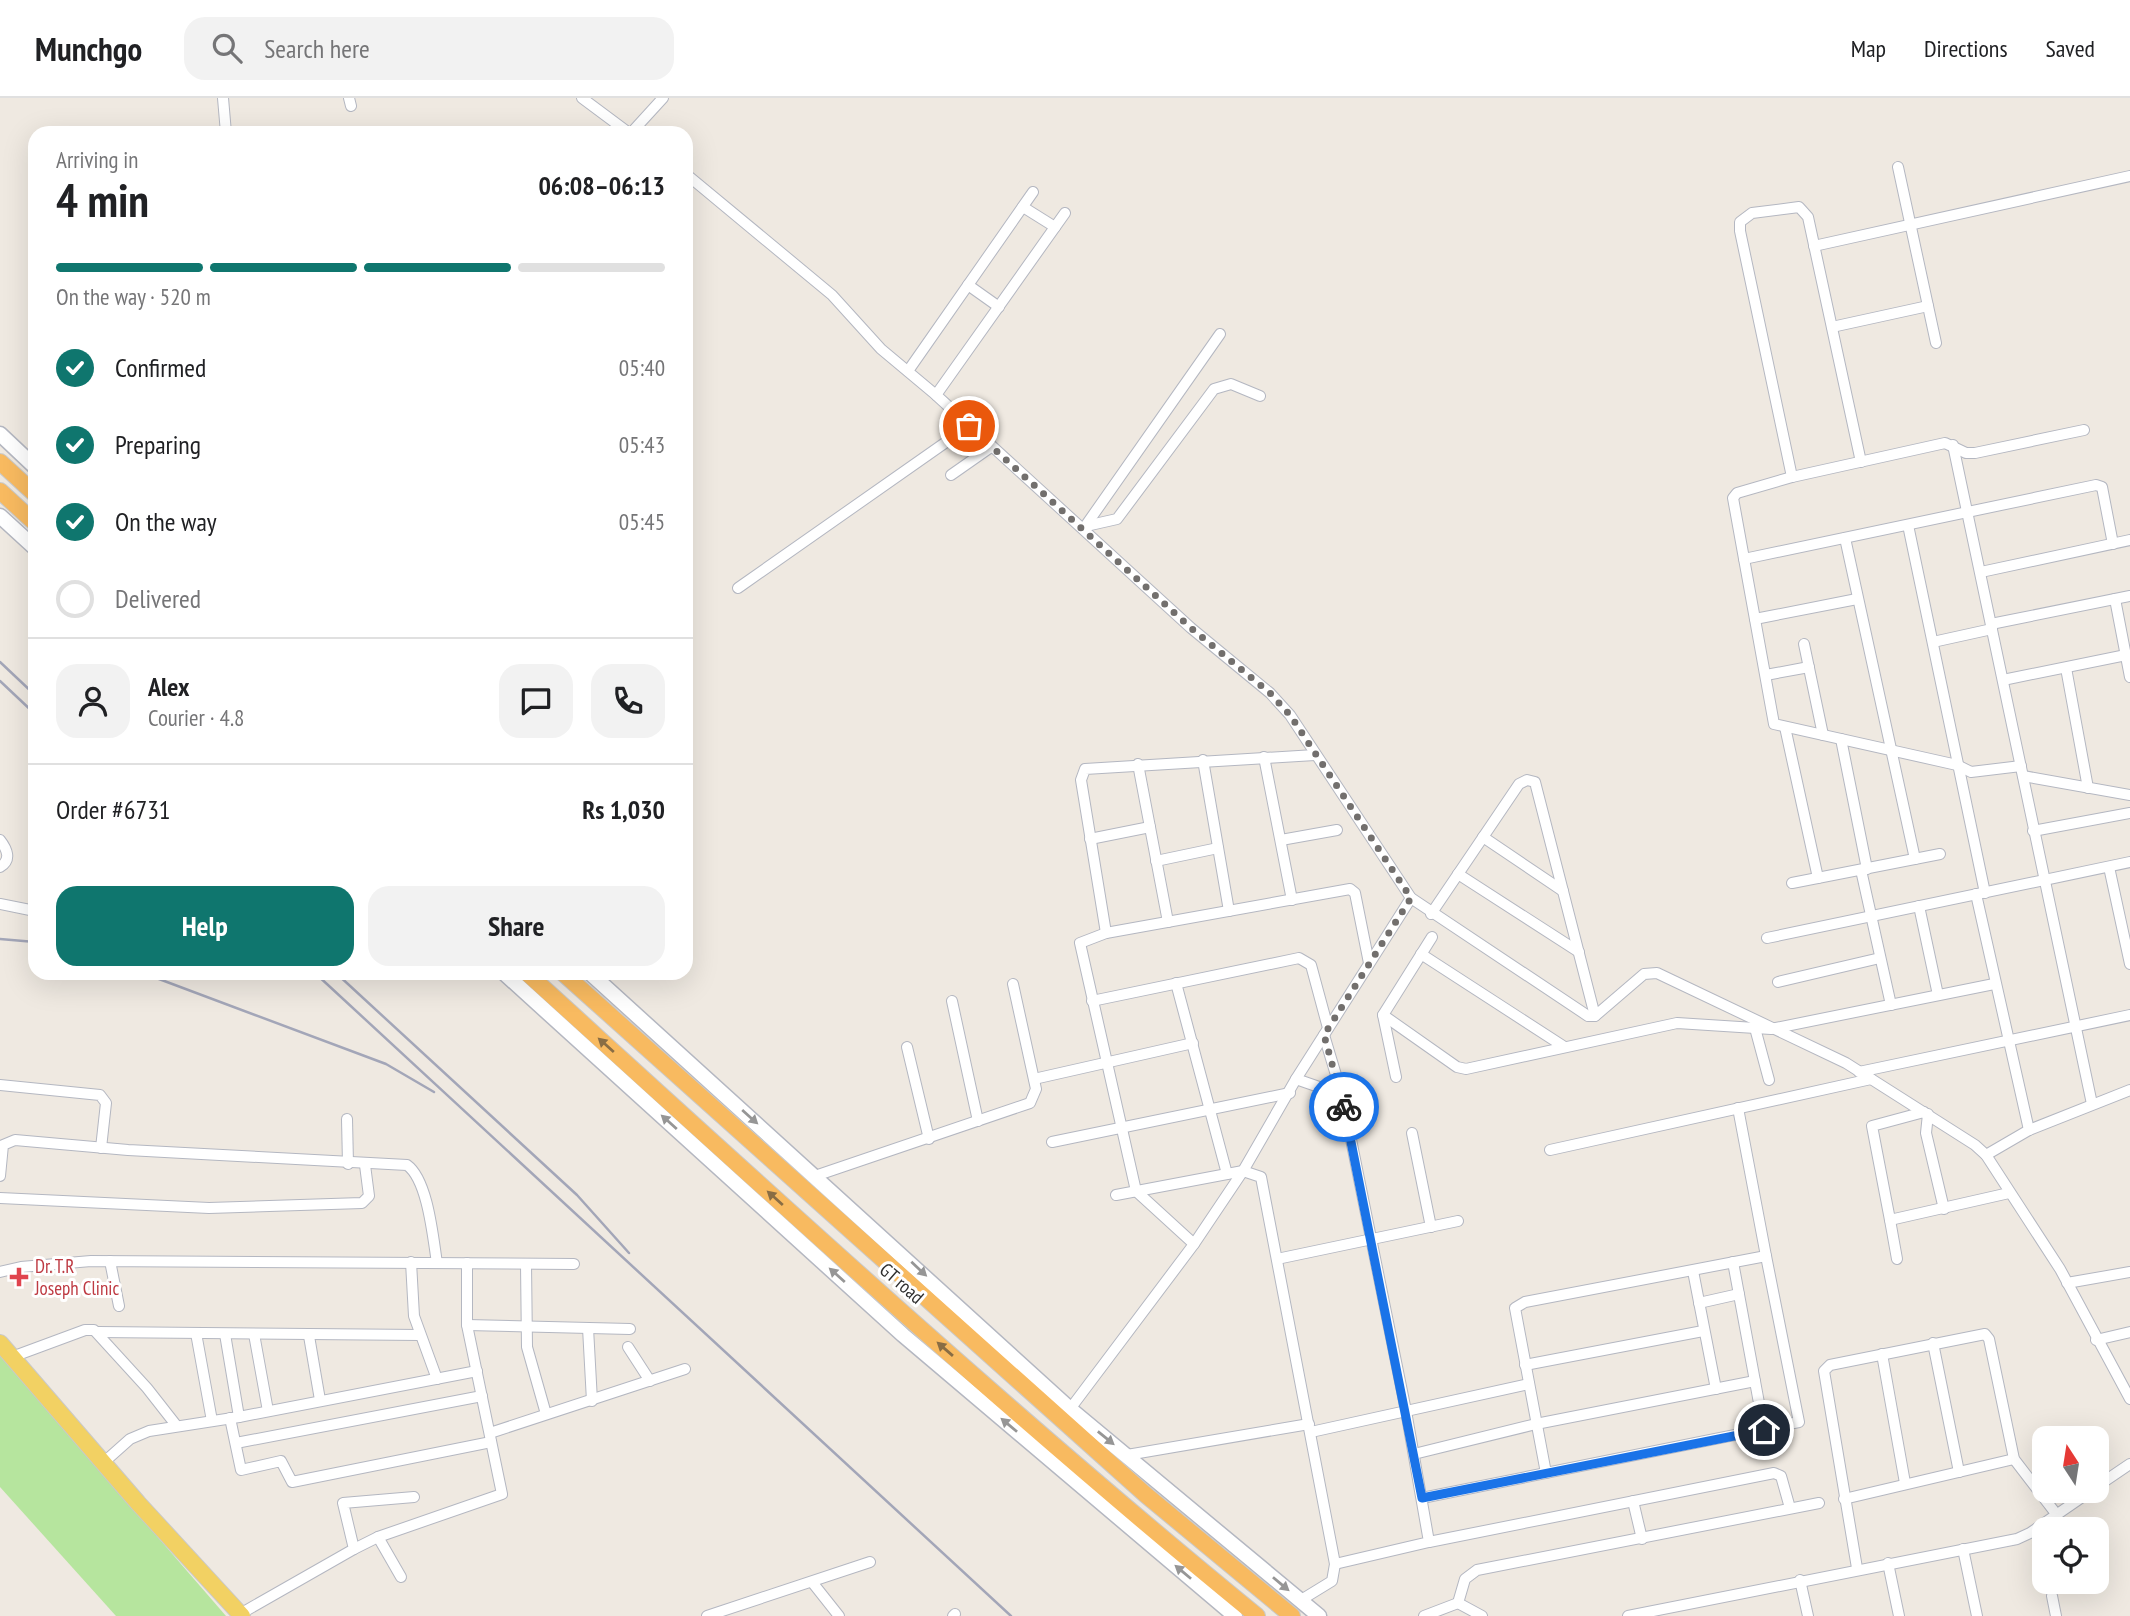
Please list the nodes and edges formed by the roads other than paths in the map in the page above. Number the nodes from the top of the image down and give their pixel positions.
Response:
1 (223, 98) edge
2 (582, 98) edge
3 (663, 98) edge
4 (225, 126) edge
5 (620, 126) edge
6 (637, 126) edge
7 (1898, 167) dead end
8 (2130, 176) edge
9 (693, 180) edge
10 (1034, 192) dead end
11 (1023, 207) junction
12 (1065, 213) dead end
13 (1911, 225) junction
14 (1055, 227) junction
15 (1814, 246) junction
16 (968, 285) junction
17 (1928, 306) junction
18 (999, 307) junction
19 (1832, 327) junction
20 (1220, 334) dead end
21 (1936, 343) dead end
22 (908, 370) junction
23 (936, 395) junction
24 (1260, 396) dead end
25 (969, 426) junction
26 (2084, 430) dead end
27 (0, 434) edge
28 (1953, 445) junction
29 (990, 447) junction
30 (28, 460) edge
31 (0, 462) edge
32 (1861, 462) junction
33 (951, 475) dead end
34 (1792, 477) junction
35 (28, 488) edge
36 (0, 491) edge
37 (1968, 512) junction
38 (0, 516) edge
39 (28, 517) edge
40 (1908, 525) junction
41 (1084, 528) junction
42 (1845, 538) junction
43 (2130, 541) edge
44 (28, 542) edge
45 (2113, 544) junction
46 (1744, 559) junction
47 (1981, 572) junction
48 (738, 588) dead end
49 (2130, 596) edge
50 (1857, 599) junction
51 (2115, 599) junction
52 (1755, 619) junction
53 (1992, 626) junction
54 (1933, 642) junction
55 (1804, 644) dead end
56 (2126, 655) junction
57 (1809, 667) junction
58 (2066, 668) junction
59 (1766, 675) junction
60 (2130, 677) edge
61 (2003, 680) junction
62 (1785, 727) junction
63 (1823, 734) junction
64 (1841, 739) junction
65 (1891, 750) junction
66 (1315, 755) junction
67 (1264, 757) junction
68 (1203, 760) junction
69 (1138, 764) junction
70 (1957, 765) junction
71 (2022, 771) junction
72 (2088, 788) junction
73 (2130, 795) edge
74 (2130, 813) edge
75 (1150, 827) junction
76 (1337, 830) dead end
77 (2033, 831) junction
78 (1483, 837) junction
79 (1090, 839) junction
80 (0, 840) edge
81 (1281, 840) junction
82 (1217, 848) junction
83 (1940, 854) dead end
84 (1915, 859) junction
85 (1156, 861) junction
86 (2130, 862) edge
87 (2109, 866) junction
88 (0, 867) edge
89 (1864, 869) junction
90 (1458, 874) junction
91 (1818, 878) junction
92 (2044, 880) junction
93 (1792, 883) dead end
94 (1563, 891) junction
95 (1980, 893) junction
96 (1411, 898) junction
97 (1292, 900) junction
98 (0, 904) edge
99 (1919, 906) junction
100 (28, 910) edge
101 (1229, 911) junction
102 (1431, 914) junction
103 (1871, 915) junction
104 (1168, 922) junction
105 (1106, 933) junction
106 (1432, 937) dead end
107 (1768, 938) dead end
108 (1579, 953) junction
109 (1421, 954) junction
110 (1880, 958) junction
111 (2129, 958) edge
112 (1369, 963) junction
113 (512, 980) edge
114 (535, 980) edge
115 (571, 980) edge
116 (598, 980) edge
117 (1778, 982) dead end
118 (1177, 983) junction
119 (1013, 984) dead end
120 (1994, 984) junction
121 (1938, 995) junction
122 (952, 1001) dead end
123 (1092, 1001) junction
124 (1891, 1005) junction
125 (1383, 1015) junction
126 (2130, 1015) edge
127 (1595, 1016) junction
128 (2075, 1027) junction
129 (1755, 1028) junction
130 (1771, 1029) junction
131 (1326, 1031) junction
132 (2007, 1041) junction
133 (1193, 1043) junction
134 (1563, 1046) junction
135 (907, 1047) dead end
136 (1105, 1063) junction
137 (1859, 1072) junction
138 (1396, 1077) dead end
139 (1034, 1079) junction
140 (1296, 1079) junction
141 (1769, 1080) dead end
142 (1871, 1080) junction
143 (0, 1085) edge
144 (2130, 1090) edge
145 (1290, 1093) junction
146 (1342, 1095) junction
147 (2092, 1104) junction
148 (1738, 1108) junction
149 (1212, 1109) junction
150 (1926, 1113) junction
151 (347, 1119) dead end
152 (978, 1121) junction
153 (1120, 1128) junction
154 (2029, 1130) junction
155 (1412, 1133) dead end
156 (929, 1139) junction
157 (1052, 1142) dead end
158 (101, 1148) junction
159 (1550, 1150) dead end
160 (1986, 1155) junction
161 (348, 1164) junction
162 (365, 1165) junction
163 (1243, 1171) junction
164 (1227, 1174) junction
165 (0, 1176) edge
166 (815, 1176) junction
167 (1136, 1191) junction
168 (2009, 1193) junction
169 (1116, 1195) dead end
170 (0, 1198) edge
171 (1944, 1209) junction
172 (1890, 1220) junction
173 (1458, 1221) dead end
174 (1431, 1227) junction
175 (1371, 1240) junction
176 (1194, 1244) junction
177 (1766, 1256) junction
178 (1277, 1259) junction
179 (1897, 1259) dead end
180 (110, 1261) junction
181 (411, 1262) junction
182 (1733, 1262) junction
183 (437, 1263) junction
184 (467, 1263) junction
185 (526, 1264) junction
186 (574, 1264) dead end
187 (1693, 1271) junction
188 (0, 1272) edge
189 (2130, 1272) edge
190 (2067, 1283) junction
191 (1739, 1294) junction
192 (1699, 1303) junction
193 (119, 1306) dead end
194 (467, 1325) junction
195 (525, 1326) junction
196 (587, 1328) junction
197 (629, 1329) dead end
198 (1703, 1331) junction
199 (98, 1332) junction
200 (2130, 1332) edge
201 (196, 1333) junction
202 (225, 1334) junction
203 (254, 1334) junction
204 (420, 1335) junction
205 (309, 1336) junction
206 (2096, 1340) junction
207 (0, 1343) edge
208 (1933, 1343) junction
209 (628, 1347) dead end
210 (1882, 1354) junction
211 (12, 1357) junction
212 (1525, 1365) junction
213 (685, 1369) dead end
214 (477, 1371) junction
215 (437, 1379) junction
216 (650, 1381) junction
217 (1755, 1381) junction
218 (1529, 1384) junction
219 (1716, 1389) junction
220 (482, 1396) junction
221 (2130, 1399) edge
222 (320, 1400) junction
223 (592, 1401) junction
224 (1070, 1409) junction
225 (268, 1411) junction
226 (1406, 1411) junction
227 (546, 1414) junction
228 (235, 1418) junction
229 (212, 1421) junction
230 (1536, 1424) junction
231 (176, 1425) junction
232 (1310, 1428) junction
233 (1764, 1430) junction
234 (491, 1438) junction
235 (236, 1443) junction
236 (1414, 1454) junction
237 (1127, 1455) junction
238 (2014, 1459) junction
239 (103, 1463) junction
240 (2130, 1464) edge
241 (1959, 1472) junction
242 (1546, 1473) junction
243 (2109, 1479) edge
244 (1905, 1483) junction
245 (414, 1497) dead end
246 (1422, 1498) junction
247 (1844, 1499) junction
248 (1633, 1501) junction
249 (1819, 1503) dead end
250 (2074, 1503) edge
251 (1790, 1508) junction
252 (2057, 1515) junction
253 (378, 1537) junction
254 (1642, 1539) junction
255 (1429, 1542) junction
256 (354, 1549) junction
257 (1963, 1549) junction
258 (870, 1562) dead end
259 (1888, 1563) junction
260 (1335, 1564) junction
261 (1857, 1568) junction
262 (401, 1577) dead end
263 (1800, 1580) junction
264 (812, 1582) junction
265 (2052, 1596) dead end
266 (1301, 1600) junction
267 (1458, 1603) junction
268 (241, 1615) edge
269 (707, 1616) edge
270 (839, 1616) edge
271 (1235, 1616) edge
272 (1257, 1616) edge
273 (1292, 1616) edge
274 (1320, 1616) edge
275 (1424, 1616) edge
276 (1482, 1616) edge
277 (1632, 1616) edge
278 (1808, 1616) edge
279 (1899, 1616) edge
280 (1977, 1616) edge
281 (2056, 1616) edge

1 - 4 street
2 - 5 street
3 - 6 street
7 - 13 street
8 - 13 street
9 - 22 street
10 - 11 street
11 - 14 street
11 - 16 street
12 - 14 street
13 - 15 street
13 - 17 street
14 - 18 street
15 - 19 street
15 - 34 street
16 - 18 street
16 - 22 street
17 - 19 street
17 - 21 street
18 - 23 street
19 - 32 street
20 - 41 street
22 - 23 street
23 - 25 street
24 - 41 street
25 - 29 street
25 - 48 street
26 - 28 street
27 - 30 main road
28 - 32 street
28 - 37 street
29 - 33 street
29 - 41 street
31 - 35 highway
32 - 34 street
34 - 46 street
36 - 39 highway
37 - 40 street
37 - 45 street
37 - 47 street
38 - 44 main road
40 - 42 street
40 - 54 street
41 - 66 street
42 - 46 street
42 - 50 street
43 - 45 street
45 - 47 street
46 - 52 street
47 - 53 street
49 - 51 street
50 - 52 street
50 - 65 street
51 - 53 street
51 - 56 street
52 - 59 street
53 - 54 street
53 - 61 street
54 - 70 street
55 - 57 street
56 - 58 street
56 - 60 street
57 - 59 street
57 - 63 street
58 - 61 street
58 - 72 street
59 - 62 street
61 - 71 street
62 - 63 street
62 - 91 street
63 - 64 street
64 - 65 street
64 - 89 street
65 - 70 street
65 - 84 street
66 - 67 street
66 - 96 street
67 - 68 street
67 - 81 street
68 - 69 street
68 - 82 street
69 - 75 street
69 - 79 street
70 - 71 street
70 - 95 street
71 - 72 street
71 - 77 street
72 - 73 street
74 - 77 street
75 - 79 street
75 - 85 street
76 - 81 street
77 - 92 street
78 - 90 street
78 - 94 street
78 - 94 street
79 - 105 street
80 - 88 street
81 - 97 street
82 - 85 street
82 - 101 street
83 - 84 street
84 - 89 street
85 - 104 street
86 - 87 street
87 - 92 street
87 - 111 street
89 - 91 street
89 - 103 street
90 - 102 street
90 - 108 street
91 - 93 street
92 - 95 street
92 - 128 street
94 - 108 street
95 - 99 street
95 - 120 street
96 - 102 street
96 - 112 street
97 - 101 street
97 - 112 street
98 - 100 street
99 - 103 street
99 - 121 street
101 - 104 street
102 - 127 street
103 - 107 street
103 - 110 street
104 - 105 street
105 - 123 street
106 - 109 street
108 - 127 street
109 - 125 street
109 - 134 street
110 - 117 street
110 - 124 street
112 - 131 street
271 -> 113 main road
272 -> 114 highway, GT road
115 - 273 highway, GT road
116 -> 166 main road
118 - 123 street
118 - 131 street
118 - 133 street
119 - 139 street
120 - 121 street
120 - 132 street
121 - 124 street
122 - 152 street
123 - 136 street
124 - 130 street
125 - 134 street
125 - 138 street
126 - 128 street
127 - 130 street
128 - 132 street
128 - 147 street
129 - 130 street
129 - 134 street
129 - 141 street
130 - 137 street
131 - 140 street
131 - 146 street
132 - 137 street
132 - 154 street
133 - 136 street
133 - 149 street
135 - 156 street
136 - 139 street
136 - 153 street
137 - 142 street
139 - 152 street
140 - 145 street
140 - 146 street
142 - 148 street
142 - 150 street
143 - 158 street
144 - 147 street
145 - 149 street
145 - 163 street
146 - 175 street
147 - 154 street
148 - 159 street
148 - 177 street
149 - 153 street
149 - 164 street
150 - 160 street
150 - 171 street
150 - 172 street
151 - 161 street
152 - 156 street
153 - 157 street
153 - 167 street
154 - 160 street
155 - 174 street
156 - 166 street
158 - 161 street
158 - 165 street
160 - 168 street
161 - 162 street
162 - 170 street
162 - 183 street
163 - 164 street
163 - 176 street
163 - 178 street
164 - 167 street
166 -> 224 main road
167 - 169 street
167 - 176 street
168 - 171 street
168 - 190 street
171 - 172 street
172 - 179 street
173 - 174 street
174 - 175 street
175 - 178 street
175 - 226 street
176 - 224 street
177 - 182 street
177 - 233 street
178 - 232 street
180 - 181 street
180 - 188 street
180 - 193 street
181 - 183 street
181 - 204 street
182 - 187 street
182 - 191 street
183 - 184 street
184 - 185 street
184 - 194 street
185 - 186 street
185 - 195 street
187 - 192 street
187 - 212 street
189 - 190 street
190 - 206 street
191 - 192 street
191 - 217 street
192 - 198 street
194 - 195 street
194 - 214 street
195 - 196 street
195 - 227 street
196 - 197 street
196 - 223 street
198 - 212 street
198 - 219 street
199 - 201 street
199 - 211 street
199 - 231 street
200 - 206 street
201 - 202 street
201 - 229 street
202 - 203 street
202 - 228 street
203 - 205 street
203 - 225 street
204 - 205 street
204 - 215 street
205 - 222 street
206 - 221 street
207 - 211 main road
208 - 210 street
208 - 238 street
208 - 241 street
209 - 216 street
210 - 244 street
210 - 247 street
211 - 239 main road
212 - 218 street
213 - 216 street
214 - 215 street
214 - 220 street
215 - 222 street
216 - 223 street
217 - 219 street
217 - 233 street
218 - 226 street
218 - 230 street
219 - 230 street
220 - 234 street
220 - 235 street
222 - 225 street
223 - 227 street
224 -> 237 main road
225 - 228 street
226 - 232 street
226 - 236 street
227 - 234 street
228 - 229 street
228 - 235 street
229 - 231 street
230 - 236 street
230 - 242 street
231 - 239 street
232 - 237 street
232 - 260 street
233 - 242 street
234 - 235 street
234 - 253 street
236 - 246 street
237 -> 266 main road
238 - 241 street
238 - 252 street
239 - 268 main road
240 - 243 street
241 - 244 street
242 - 246 street
244 - 247 street
245 - 256 street
246 - 255 street
247 - 261 street
248 - 251 street
248 - 254 street
248 - 255 street
249 - 251 street
250 - 252 street
251 - 254 street
252 - 257 street
253 - 256 street
253 - 262 street
254 - 267 street
255 - 260 street
256 - 268 street
257 - 259 street
257 - 280 street
258 - 264 street
259 - 261 street
259 - 279 street
260 - 266 street
261 - 263 street
263 - 277 street
263 - 278 street
264 - 269 street
264 - 270 street
265 - 281 street
266 - 274 main road
267 - 275 street
267 - 276 street

